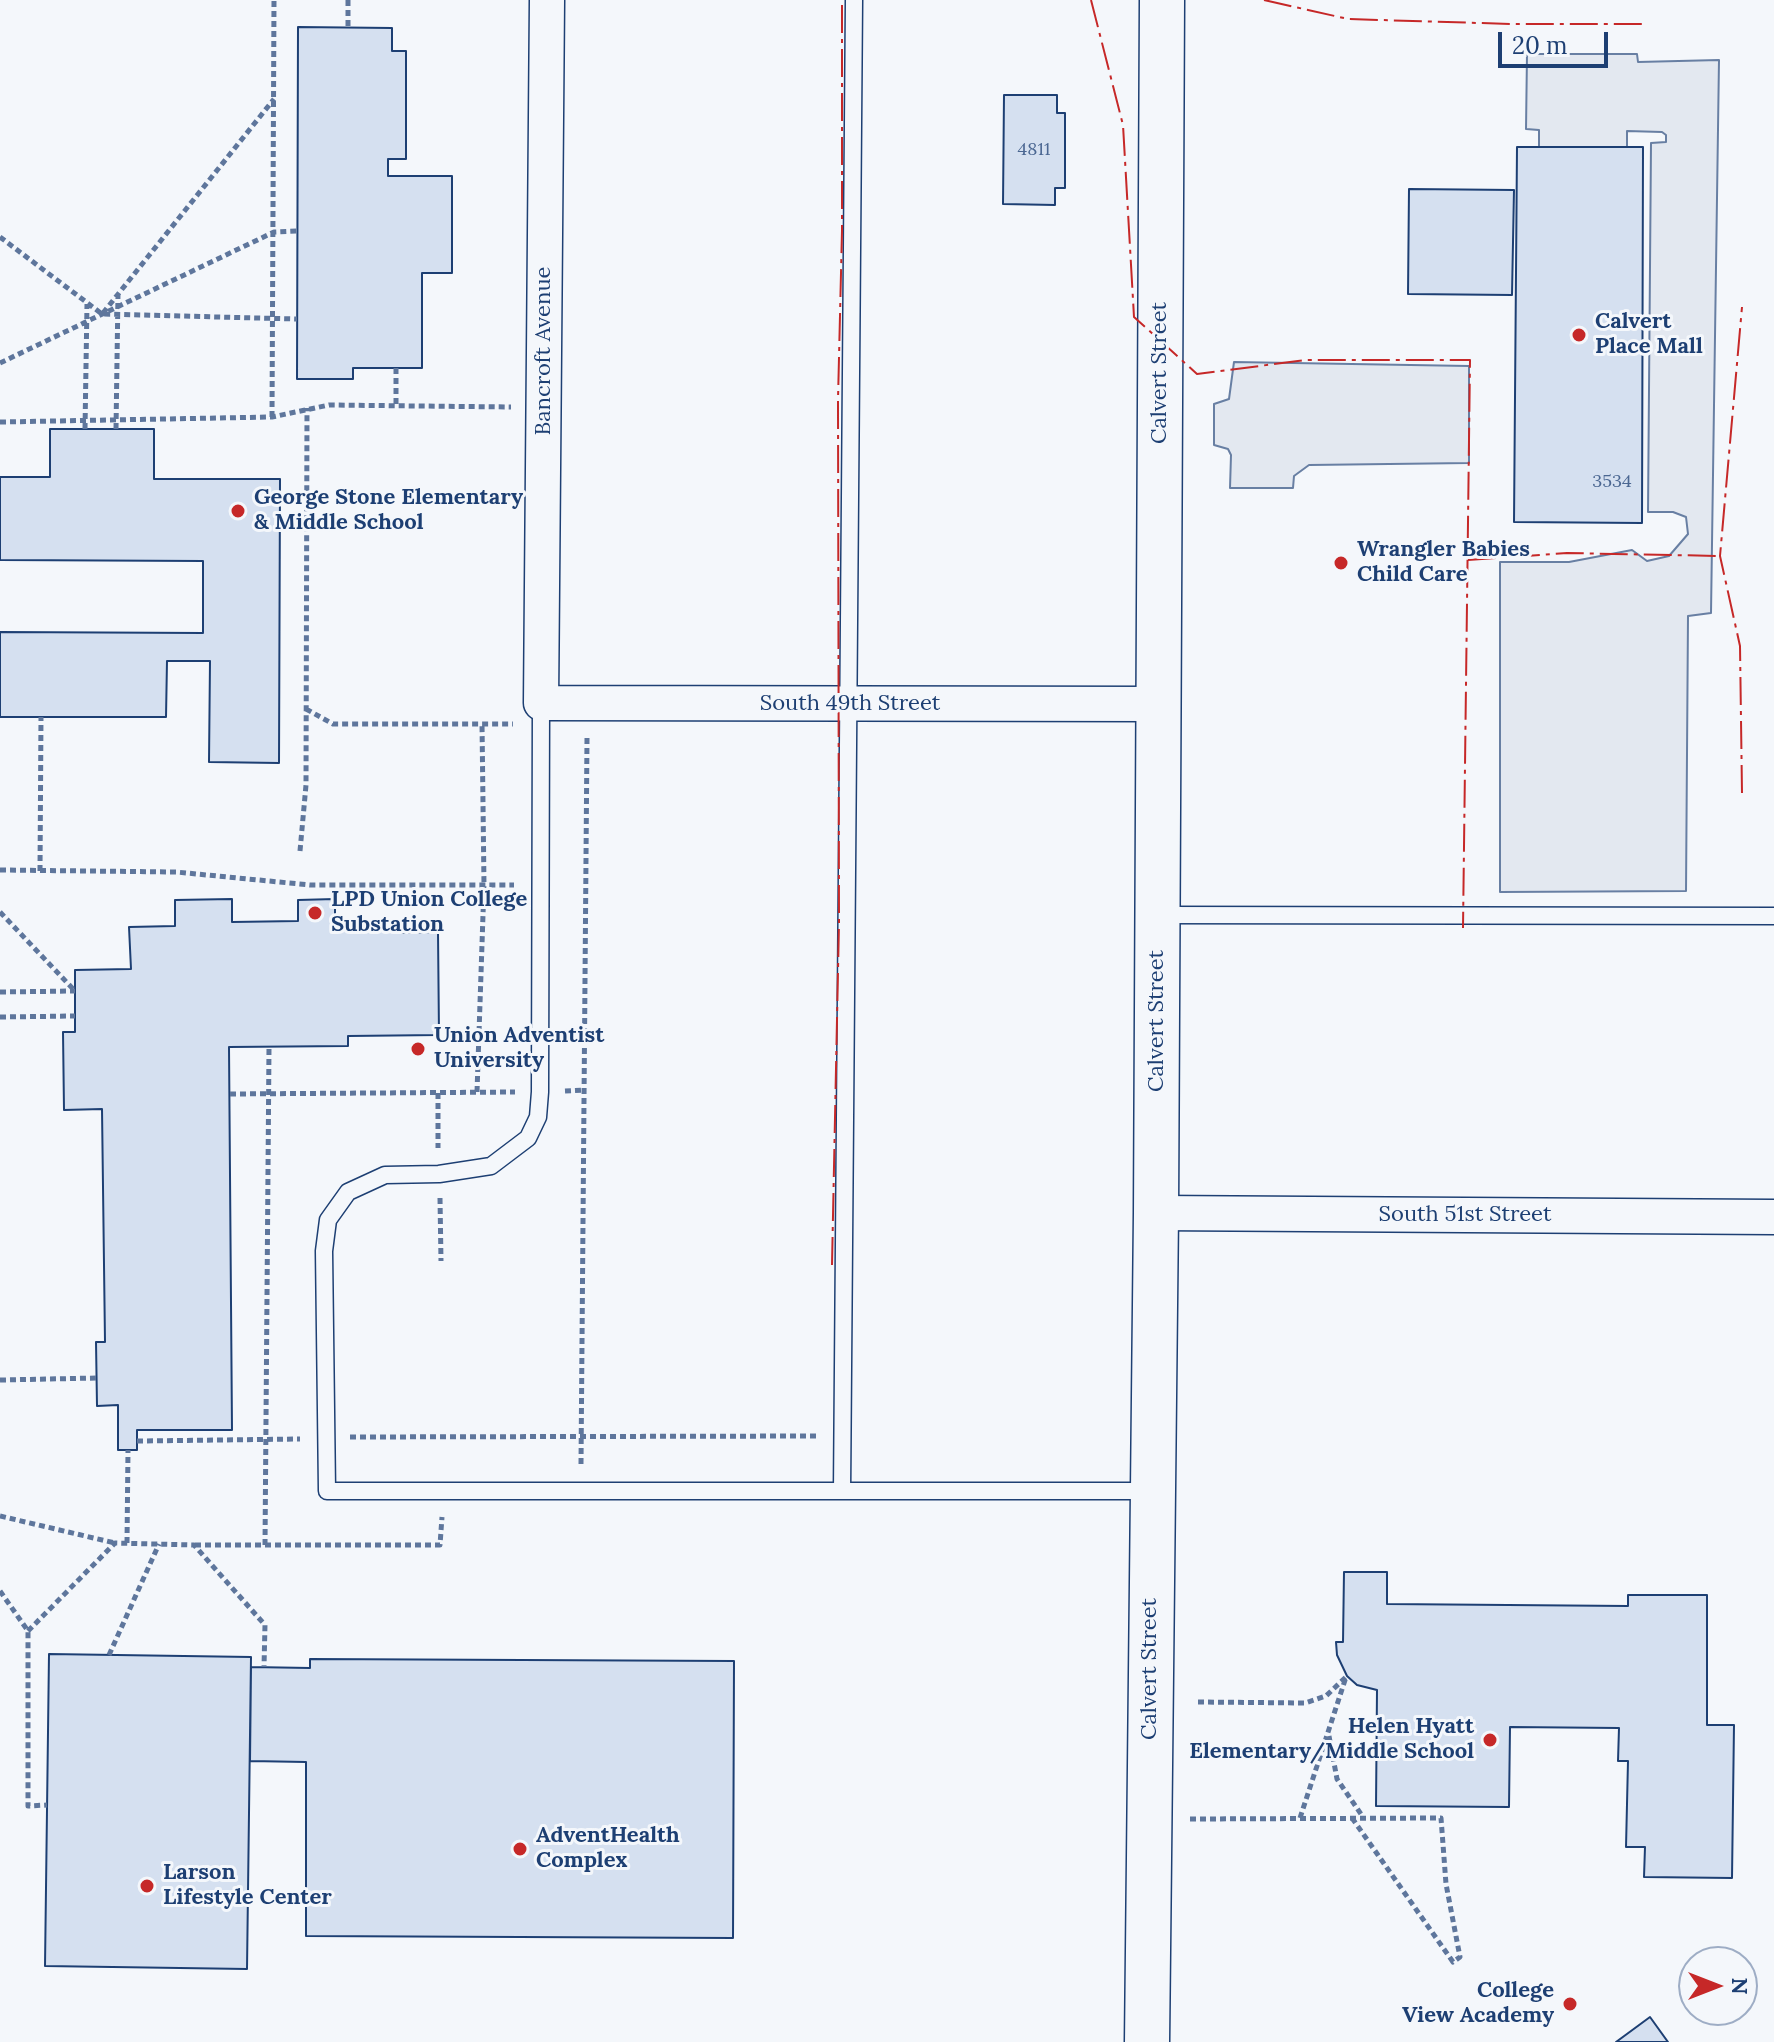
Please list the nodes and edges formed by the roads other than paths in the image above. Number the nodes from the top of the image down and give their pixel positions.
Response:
1 (547, 0) edge
2 (854, 0) edge
3 (1162, 0) edge
4 (849, 704) junction
5 (1159, 704) junction
6 (541, 714) junction
7 (1158, 915) junction
8 (1774, 916) edge
9 (1156, 1213) junction
10 (1774, 1217) edge
11 (842, 1491) junction
12 (1151, 1491) junction
13 (1147, 2042) edge

1 - 6 street, Bancroft Avenue
2 - 4 lane
3 - 5 street, Calvert Street
4 - 5 street, South 49th Street
4 - 6 street, South 49th Street
4 - 11 lane
5 - 7 street, Calvert Street
6 - 11 lane
7 - 8 lane
7 - 9 street, Calvert Street
9 - 10 street, South 51st Street
9 - 12 street, Calvert Street
11 - 12 lane
12 - 13 street, Calvert Street

